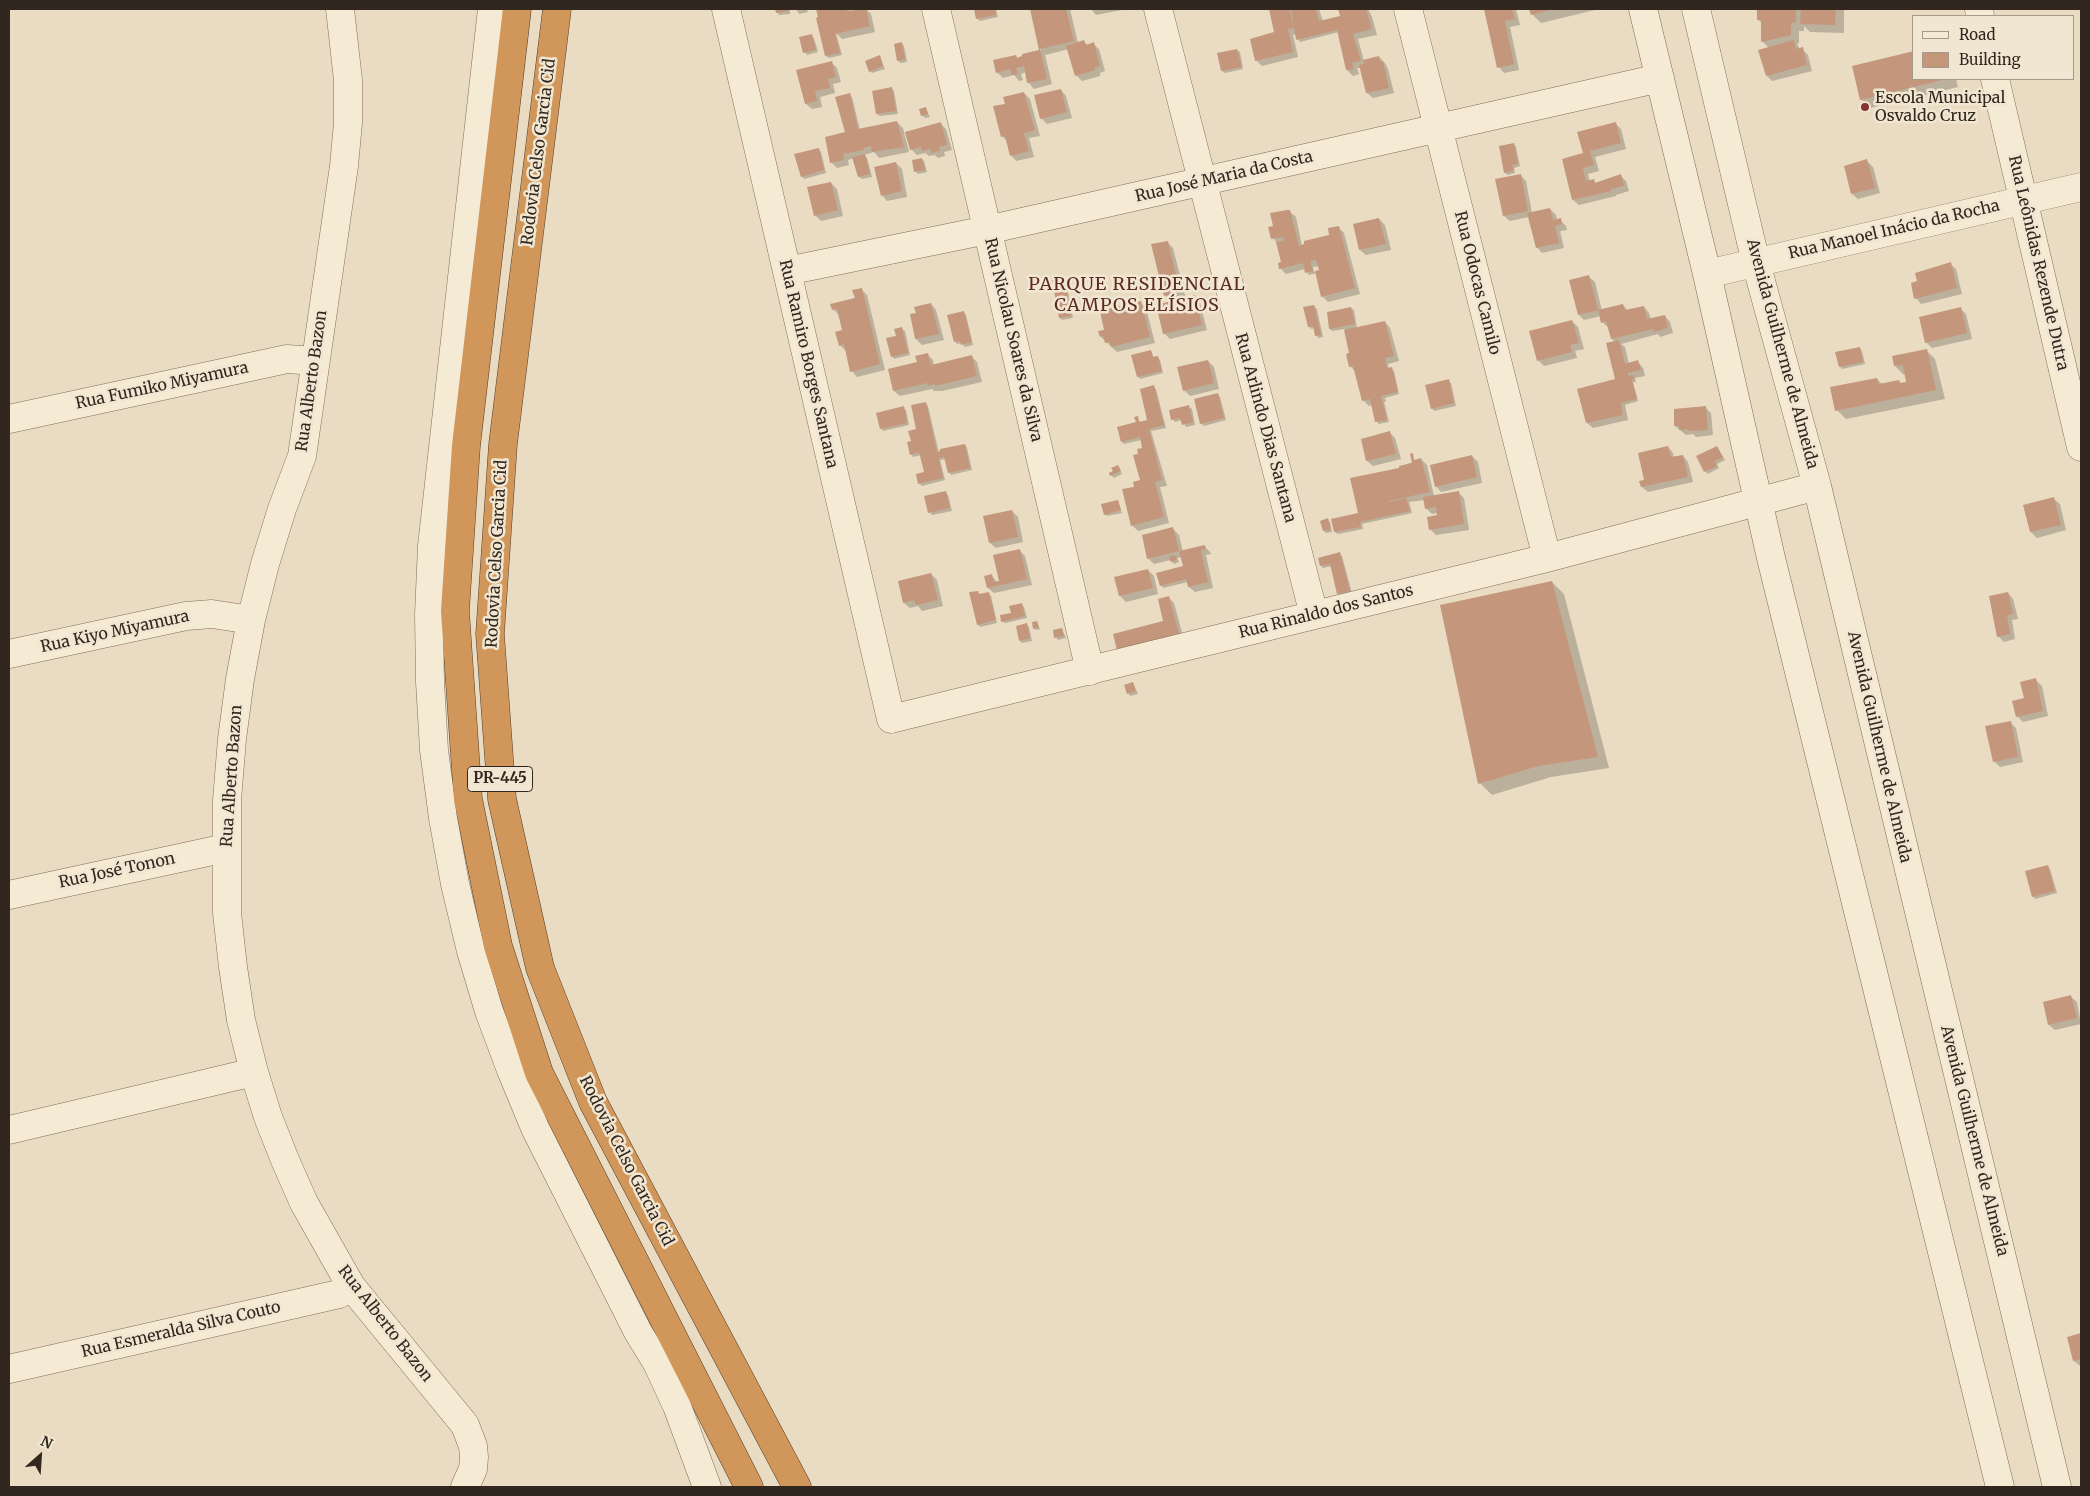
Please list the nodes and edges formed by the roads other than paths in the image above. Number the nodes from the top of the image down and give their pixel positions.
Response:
1 (340, 9) edge
2 (492, 9) edge
3 (517, 9) edge
4 (557, 9) edge
5 (726, 9) edge
6 (936, 9) edge
7 (1158, 9) edge
8 (1408, 9) edge
9 (1644, 9) edge
10 (1696, 9) edge
11 (1660, 78) junction
12 (1995, 80) edge
13 (1437, 128) junction
14 (1201, 182) junction
15 (2081, 187) edge
16 (2024, 199) junction
17 (987, 230) junction
18 (1756, 263) junction
19 (787, 272) junction
20 (1707, 274) junction
21 (315, 361) junction
22 (9, 420) edge
23 (2081, 447) edge
24 (1817, 486) junction
25 (1759, 501) junction
26 (1547, 558) junction
27 (1314, 615) junction
28 (251, 620) junction
29 (9, 654) edge
30 (1090, 670) junction
31 (891, 719) joint
32 (226, 848) junction
33 (9, 895) edge
34 (254, 1072) junction
35 (9, 1130) edge
36 (351, 1286) junction
37 (682, 1353) junction
38 (9, 1369) edge
39 (465, 1487) edge
40 (707, 1487) edge
41 (729, 1487) edge
42 (749, 1487) edge
43 (797, 1487) edge
44 (2000, 1487) edge
45 (2057, 1487) edge

1 - 21 street, Rua Alberto Bazon
2 - 40 street
3 - 37 highway, PR-445
4 - 43 highway, Rodovia Celso Garcia Cid / PR-445
5 - 19 street, Rua Ramiro Borges Santana
6 - 17 street, Rua Nicolau Soares da Silva
7 - 14 street, Rua Arlindo Dias Santana
8 - 13 street, Rua Odocas Camilo
9 - 11 street
10 - 18 street, Avenida Guilherme de Almeida
11 - 13 street, Rua José Maria da Costa
11 - 20 street
12 - 16 street, Rua Leônidas Rezende Dutra
13 - 14 street, Rua José Maria da Costa
13 - 26 street, Rua Odocas Camilo
14 - 17 street, Rua José Maria da Costa
14 - 27 street, Rua Arlindo Dias Santana
15 - 16 street, Rua Manoel Inácio da Rocha
16 - 18 street, Rua Manoel Inácio da Rocha
16 - 23 street, Rua Leônidas Rezende Dutra
17 - 19 street, Rua José Maria da Costa
17 - 30 street, Rua Nicolau Soares da Silva
18 - 20 street, Rua Manoel Inácio da Rocha
18 - 24 street, Avenida Guilherme de Almeida
19 - 31 street, Rua Ramiro Borges Santana
20 - 25 street
21 - 22 street, Rua Fumiko Miyamura
21 - 28 street, Rua Alberto Bazon
24 - 25 street, Rua Rinaldo dos Santos
24 - 45 street, Avenida Guilherme de Almeida
25 - 26 street, Rua Rinaldo dos Santos
25 - 44 street
26 - 27 street, Rua Rinaldo dos Santos
27 - 30 street, Rua Rinaldo dos Santos
28 - 29 street, Rua Kiyo Miyamura
28 - 32 street, Rua Alberto Bazon
30 - 31 street, Rua Rinaldo dos Santos
32 - 33 street, Rua José Tonon
32 - 34 street, Rua Alberto Bazon
34 - 35 street
34 - 36 street, Rua Alberto Bazon
36 - 38 street, Rua Esmeralda Silva Couto
36 - 39 street, Rua Alberto Bazon
37 - 41 highway
37 - 42 highway, PR-445

